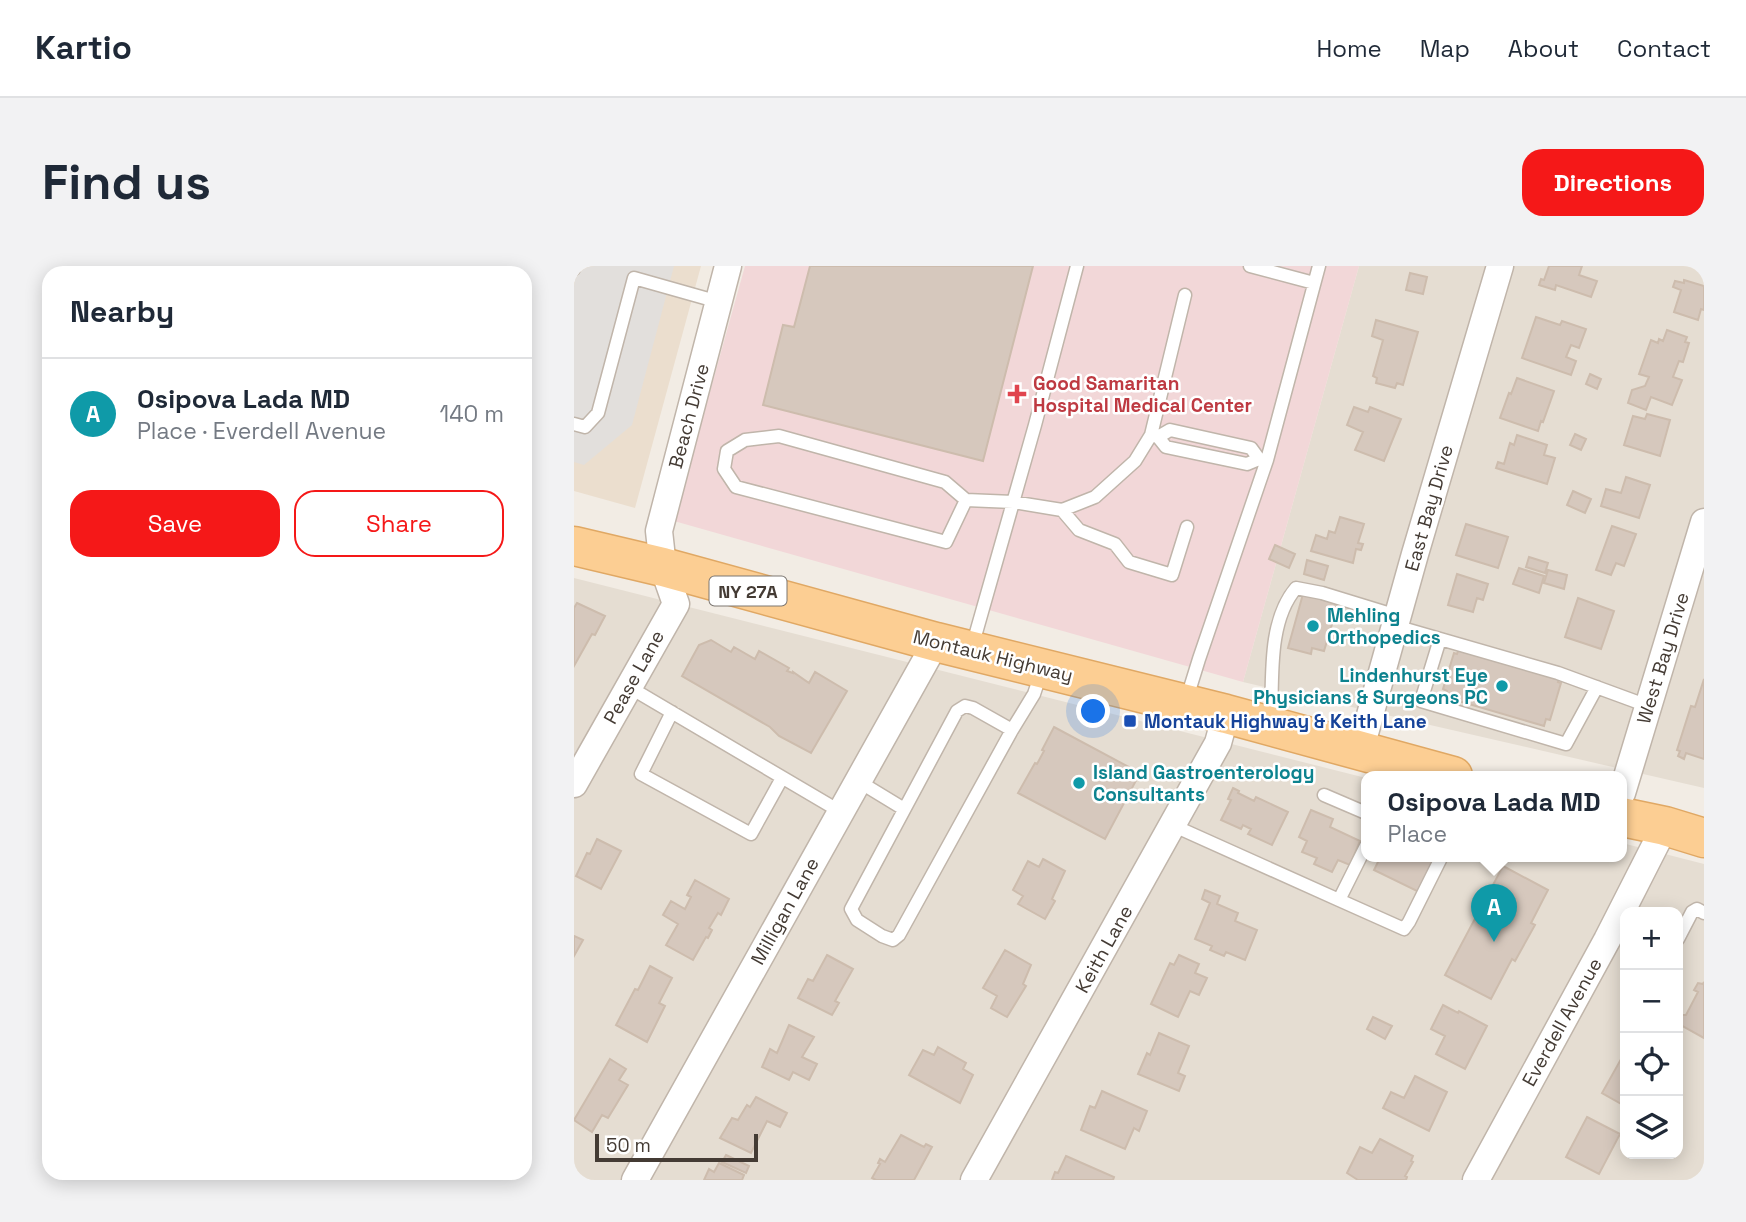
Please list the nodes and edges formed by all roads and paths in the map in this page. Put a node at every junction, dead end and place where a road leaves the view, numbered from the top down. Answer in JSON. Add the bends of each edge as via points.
{"nodes":[{"id":1,"x":728,"y":266,"type":"edge"},
{"id":2,"x":1077,"y":266,"type":"edge"},
{"id":3,"x":1250,"y":266,"type":"edge"},
{"id":4,"x":1319,"y":266,"type":"edge"},
{"id":5,"x":1500,"y":266,"type":"edge"},
{"id":6,"x":635,"y":272,"type":"edge"},
{"id":7,"x":1314,"y":283,"type":"junction"},
{"id":8,"x":1185,"y":295,"type":"dead end"},
{"id":9,"x":719,"y":302,"type":"junction"},
{"id":10,"x":574,"y":424,"type":"edge"},
{"id":11,"x":1154,"y":436,"type":"junction"},
{"id":12,"x":1263,"y":459,"type":"junction"},
{"id":13,"x":965,"y":500,"type":"junction"},
{"id":14,"x":1013,"y":502,"type":"junction"},
{"id":15,"x":1062,"y":510,"type":"junction"},
{"id":16,"x":1704,"y":522,"type":"edge"},
{"id":17,"x":1187,"y":527,"type":"dead end"},
{"id":18,"x":574,"y":546,"type":"edge"},
{"id":19,"x":663,"y":568,"type":"junction"},
{"id":20,"x":1396,"y":621,"type":"junction"},
{"id":21,"x":1440,"y":639,"type":"junction"},
{"id":22,"x":953,"y":646,"type":"junction"},
{"id":23,"x":1042,"y":669,"type":"junction"},
{"id":24,"x":629,"y":687,"type":"junction"},
{"id":25,"x":1597,"y":687,"type":"junction"},
{"id":26,"x":1185,"y":705,"type":"junction"},
{"id":27,"x":1648,"y":706,"type":"junction"},
{"id":28,"x":672,"y":712,"type":"junction"},
{"id":29,"x":1226,"y":714,"type":"junction"},
{"id":30,"x":1270,"y":727,"type":"junction"},
{"id":31,"x":1012,"y":730,"type":"junction"},
{"id":32,"x":1360,"y":751,"type":"junction"},
{"id":33,"x":1405,"y":770,"type":"edge"},
{"id":34,"x":1627,"y":776,"type":"edge"},
{"id":35,"x":782,"y":778,"type":"junction"},
{"id":36,"x":858,"y":781,"type":"junction"},
{"id":37,"x":574,"y":784,"type":"edge"},
{"id":38,"x":1324,"y":795,"type":"dead end"},
{"id":39,"x":904,"y":809,"type":"junction"},
{"id":40,"x":1361,"y":811,"type":"edge"},
{"id":41,"x":841,"y":812,"type":"junction"},
{"id":42,"x":1627,"y":818,"type":"edge"},
{"id":43,"x":1172,"y":825,"type":"junction"},
{"id":44,"x":1665,"y":826,"type":"junction"},
{"id":45,"x":1704,"y":838,"type":"edge"},
{"id":46,"x":1361,"y":856,"type":"edge"},
{"id":47,"x":1439,"y":862,"type":"edge"},
{"id":48,"x":1339,"y":900,"type":"junction"},
{"id":49,"x":1704,"y":913,"type":"edge"},
{"id":50,"x":1683,"y":929,"type":"edge"},
{"id":51,"x":635,"y":1180,"type":"edge"},
{"id":52,"x":974,"y":1180,"type":"edge"},
{"id":53,"x":1476,"y":1180,"type":"edge"}],
"edges":[{"from":1,"to":9,"type":"street","name":"Beach Drive"},
{"from":2,"to":14,"type":"lane"},
{"from":3,"to":7,"type":"lane"},
{"from":4,"to":7,"type":"lane"},
{"from":5,"to":20,"type":"street","name":"East Bay Drive"},
{"from":6,"to":9,"type":"lane"},
{"from":6,"to":10,"type":"lane","via":[[598,413],[585,427]]},
{"from":7,"to":12,"type":"lane"},
{"from":8,"to":11,"type":"lane"},
{"from":9,"to":19,"type":"street","name":"Beach Drive","via":[[659,531]]},
{"from":11,"to":12,"type":"lane","via":[[1170,430],[1251,448]]},
{"from":11,"to":15,"type":"lane","via":[[1135,461],[1094,497]]},
{"from":12,"to":26,"type":"lane"},
{"from":13,"to":13,"type":"lane","via":[[946,541],[736,487],[724,468],[727,451],[745,440],[779,436],[945,482]]},
{"from":13,"to":14,"type":"lane"},
{"from":14,"to":15,"type":"lane"},
{"from":14,"to":22,"type":"lane"},
{"from":15,"to":17,"type":"lane","via":[[1079,530],[1115,544],[1129,562],[1172,575]]},
{"from":16,"to":27,"type":"street","name":"West Bay Drive"},
{"from":18,"to":19,"type":"main road","name":"Montauk Highway","number":"NY 27A"},
{"from":19,"to":22,"type":"main road","name":"Montauk Highway","number":"NY 27A"},
{"from":19,"to":24,"type":"street","name":"Pease Lane","via":[[676,604]]},
{"from":20,"to":21,"type":"lane"},
{"from":20,"to":30,"type":"lane","via":[[1296,588],[1277,622]]},
{"from":20,"to":32,"type":"street","name":"East Bay Drive"},
{"from":21,"to":25,"type":"lane"},
{"from":21,"to":25,"type":"lane","via":[[1421,701],[1566,744]]},
{"from":22,"to":23,"type":"main road","name":"Montauk Highway","number":"NY 27A"},
{"from":22,"to":36,"type":"street","name":"Milligan Lane"},
{"from":23,"to":26,"type":"main road","name":"Montauk Highway","number":"NY 27A"},
{"from":23,"to":31,"type":"lane","via":[[1034,694]]},
{"from":24,"to":28,"type":"lane"},
{"from":24,"to":37,"type":"street","name":"Pease Lane"},
{"from":25,"to":27,"type":"lane"},
{"from":26,"to":29,"type":"main road","name":"Montauk Highway","number":"NY 27A"},
{"from":27,"to":34,"type":"street","name":"West Bay Drive"},
{"from":28,"to":35,"type":"lane"},
{"from":28,"to":35,"type":"lane","via":[[641,774],[751,834]]},
{"from":29,"to":30,"type":"main road","name":"Montauk Highway","number":"NY 27A"},
{"from":29,"to":43,"type":"street","name":"Keith Lane","via":[[1219,743]]},
{"from":30,"to":32,"type":"main road","name":"Montauk Highway","number":"NY 27A"},
{"from":31,"to":39,"type":"lane","via":[[973,708],[957,711]]},
{"from":31,"to":39,"type":"lane","via":[[900,935],[893,940],[856,920],[851,909]]},
{"from":32,"to":33,"type":"main road","name":"Montauk Highway","number":"NY 27A"},
{"from":35,"to":41,"type":"lane"},
{"from":36,"to":39,"type":"lane"},
{"from":36,"to":41,"type":"street","name":"Milligan Lane"},
{"from":38,"to":40,"type":"lane"},
{"from":41,"to":51,"type":"street","name":"Milligan Lane"},
{"from":42,"to":44,"type":"main road"},
{"from":43,"to":48,"type":"lane"},
{"from":43,"to":52,"type":"street","name":"Keith Lane"},
{"from":44,"to":45,"type":"main road"},
{"from":44,"to":53,"type":"street","name":"Everdell Avenue","via":[[1614,937]]},
{"from":46,"to":48,"type":"lane"},
{"from":47,"to":48,"type":"lane","via":[[1404,929]]},
{"from":49,"to":50,"type":"lane","via":[[1692,912]]}]}
